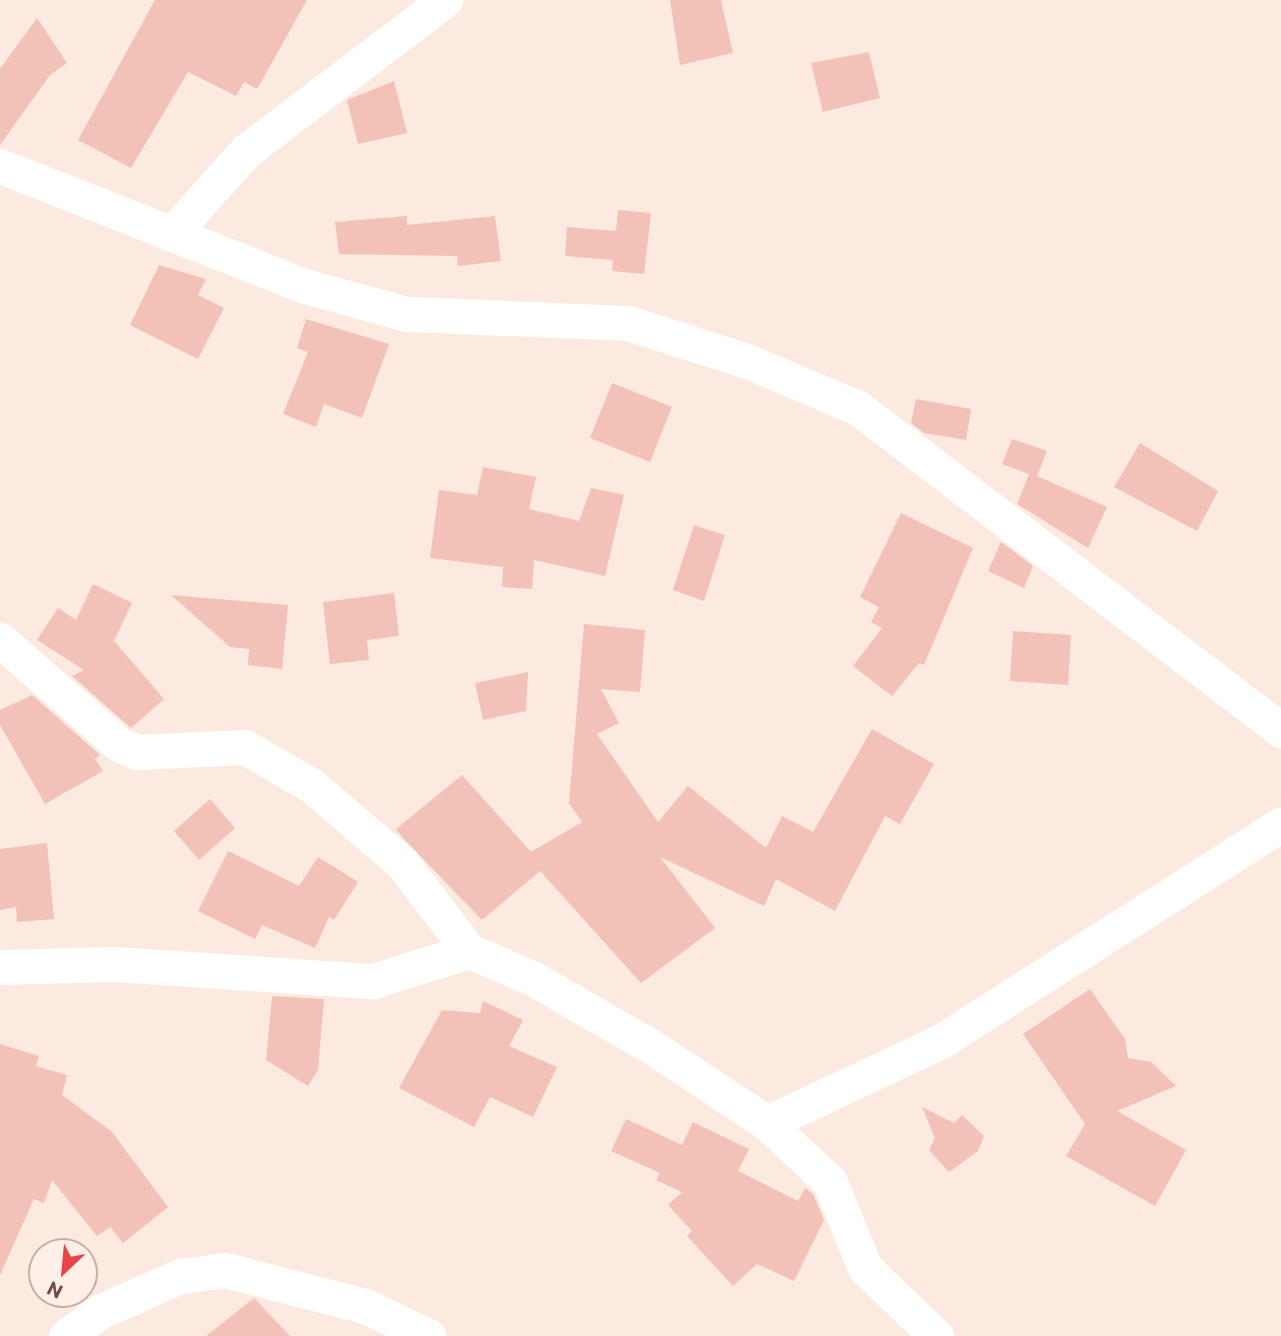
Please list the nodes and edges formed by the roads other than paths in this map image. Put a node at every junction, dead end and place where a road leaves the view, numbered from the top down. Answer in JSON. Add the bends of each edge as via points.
{"nodes":[{"id":1,"x":445,"y":0,"type":"edge"},
{"id":2,"x":0,"y":166,"type":"edge"},
{"id":3,"x":175,"y":230,"type":"junction"},
{"id":4,"x":0,"y":640,"type":"edge"},
{"id":5,"x":1281,"y":730,"type":"edge"},
{"id":6,"x":1281,"y":824,"type":"edge"},
{"id":7,"x":469,"y":951,"type":"junction"},
{"id":8,"x":0,"y":967,"type":"edge"},
{"id":9,"x":767,"y":1124,"type":"junction"},
{"id":10,"x":66,"y":1336,"type":"edge"},
{"id":11,"x":428,"y":1336,"type":"edge"},
{"id":12,"x":936,"y":1336,"type":"edge"}],
"edges":[{"from":1,"to":3,"type":"street","via":[[246,151]]},
{"from":2,"to":3,"type":"street"},
{"from":3,"to":5,"type":"street","via":[[305,286],[407,314],[628,323],[747,361],[858,408]]},
{"from":4,"to":7,"type":"street","via":[[120,745],[137,752],[245,747],[312,786],[401,863]]},
{"from":6,"to":9,"type":"street","via":[[941,1041]]},
{"from":7,"to":8,"type":"street","via":[[373,981],[114,964]]},
{"from":7,"to":9,"type":"street","via":[[532,978],[653,1047]]},
{"from":9,"to":12,"type":"street","via":[[830,1182],[865,1268]]},
{"from":10,"to":11,"type":"street","via":[[101,1311],[180,1276],[225,1270],[365,1306]]}]}
